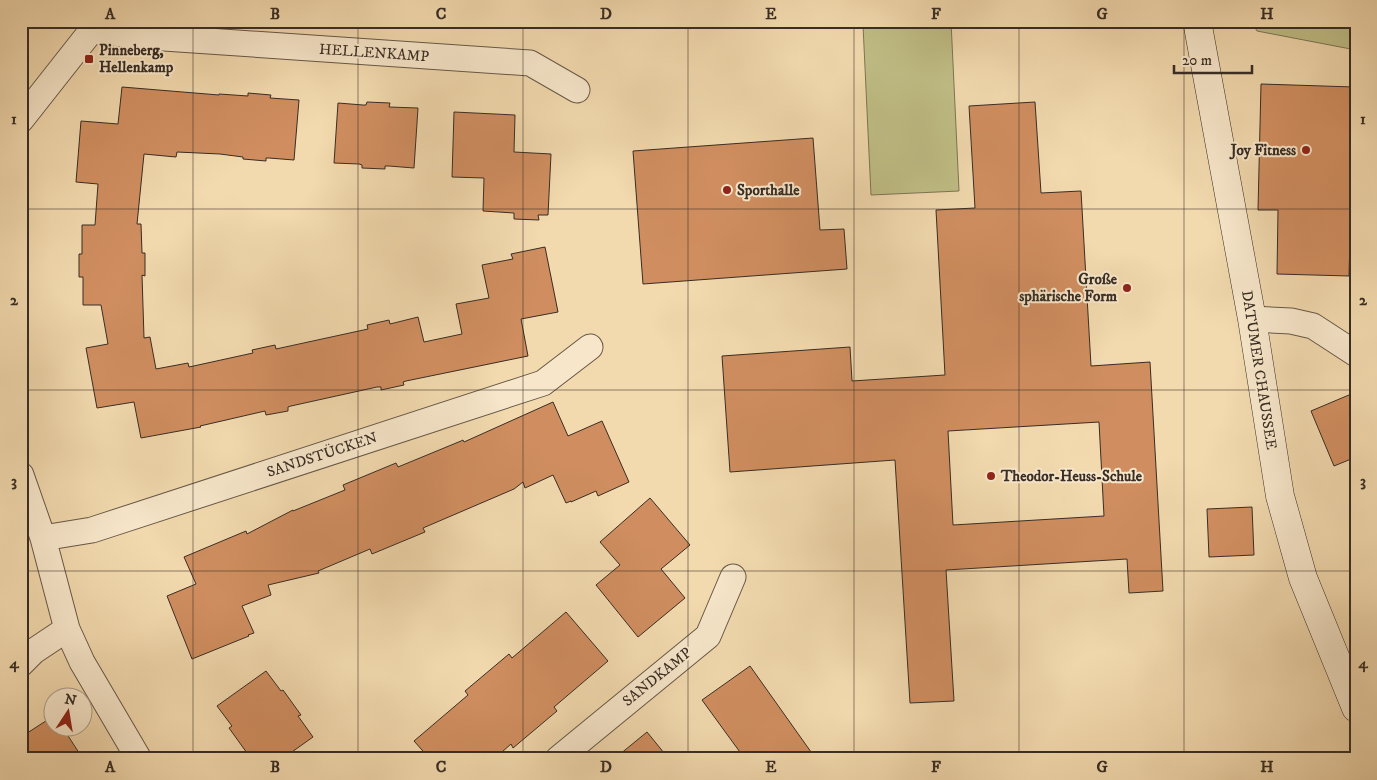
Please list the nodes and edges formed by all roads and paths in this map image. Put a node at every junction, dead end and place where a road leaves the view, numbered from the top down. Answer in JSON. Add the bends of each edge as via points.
{"nodes":[{"id":1,"x":1197,"y":21,"type":"edge"},
{"id":2,"x":95,"y":26,"type":"edge"},
{"id":3,"x":171,"y":30,"type":"edge"},
{"id":4,"x":576,"y":90,"type":"dead end"},
{"id":5,"x":21,"y":120,"type":"edge"},
{"id":6,"x":1252,"y":319,"type":"junction"},
{"id":7,"x":590,"y":347,"type":"dead end"},
{"id":8,"x":1356,"y":354,"type":"edge"},
{"id":9,"x":21,"y":475,"type":"edge"},
{"id":10,"x":43,"y":538,"type":"junction"},
{"id":11,"x":733,"y":577,"type":"dead end"},
{"id":12,"x":67,"y":629,"type":"junction"},
{"id":13,"x":21,"y":664,"type":"edge"},
{"id":14,"x":1356,"y":708,"type":"edge"},
{"id":15,"x":139,"y":759,"type":"edge"},
{"id":16,"x":558,"y":759,"type":"edge"}],
"edges":[{"from":1,"to":6,"type":"street","name":"DATUMER CHAUSSEE"},
{"from":2,"to":3,"type":"street","name":"HELLENKAMP"},
{"from":2,"to":5,"type":"street"},
{"from":3,"to":4,"type":"street","name":"HELLENKAMP","via":[[530,63]]},
{"from":6,"to":8,"type":"street","via":[[1313,326]]},
{"from":6,"to":14,"type":"street","name":"DATUMER CHAUSSEE","via":[[1280,496],[1303,578]]},
{"from":7,"to":10,"type":"street","name":"SANDSTÜCKEN","via":[[543,382],[92,530]]},
{"from":9,"to":10,"type":"street"},
{"from":10,"to":12,"type":"street"},
{"from":11,"to":16,"type":"street","name":"SANDKAMP","via":[[708,636]]},
{"from":12,"to":13,"type":"street","via":[[34,650]]},
{"from":12,"to":15,"type":"street","via":[[82,662]]}]}
